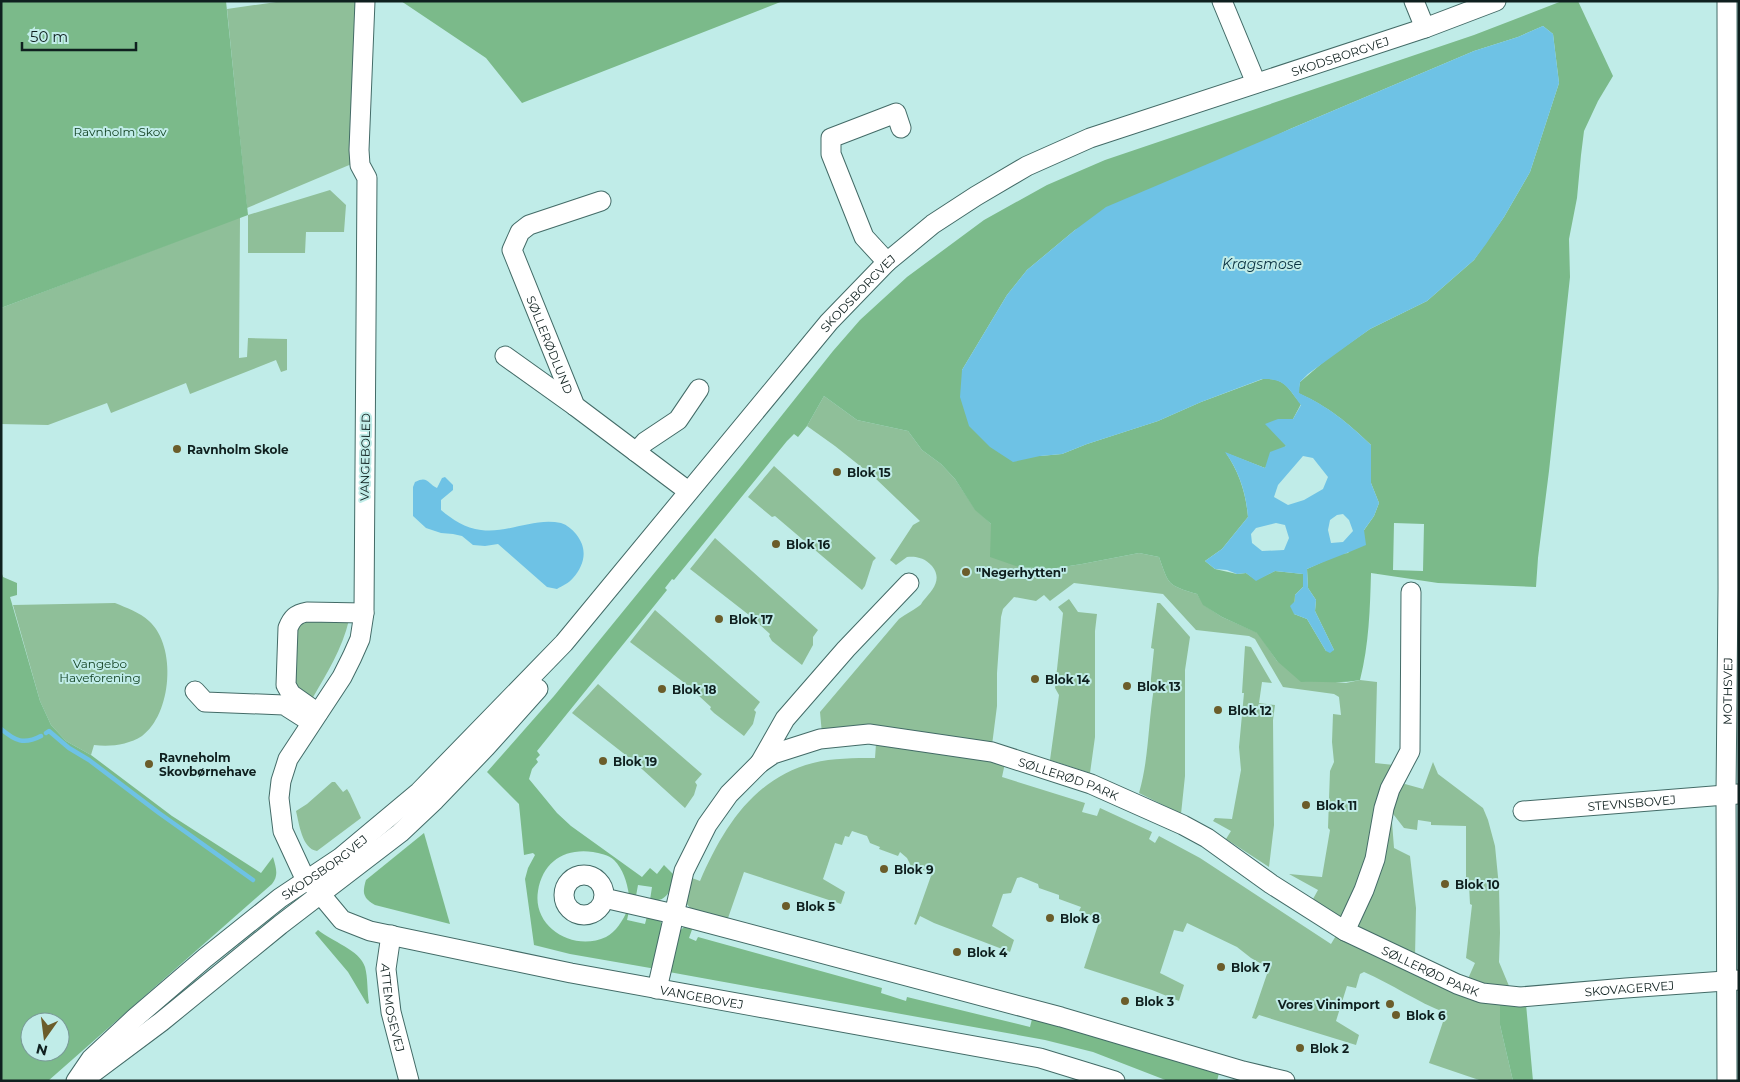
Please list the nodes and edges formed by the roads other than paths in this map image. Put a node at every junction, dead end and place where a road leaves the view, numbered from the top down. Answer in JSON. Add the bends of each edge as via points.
{"nodes":[{"id":1,"x":365,"y":1,"type":"edge"},
{"id":2,"x":1222,"y":1,"type":"edge"},
{"id":3,"x":1414,"y":1,"type":"edge"},
{"id":4,"x":1496,"y":1,"type":"edge"},
{"id":5,"x":1728,"y":1,"type":"edge"},
{"id":6,"x":1425,"y":28,"type":"junction"},
{"id":7,"x":1256,"y":83,"type":"junction"},
{"id":8,"x":901,"y":128,"type":"dead end"},
{"id":9,"x":601,"y":201,"type":"dead end"},
{"id":10,"x":887,"y":262,"type":"junction"},
{"id":11,"x":505,"y":356,"type":"dead end"},
{"id":12,"x":699,"y":389,"type":"dead end"},
{"id":13,"x":575,"y":406,"type":"junction"},
{"id":14,"x":636,"y":452,"type":"junction"},
{"id":15,"x":688,"y":492,"type":"junction"},
{"id":16,"x":909,"y":583,"type":"dead end"},
{"id":17,"x":1411,"y":592,"type":"dead end"},
{"id":18,"x":364,"y":613,"type":"junction"},
{"id":19,"x":564,"y":643,"type":"junction"},
{"id":20,"x":195,"y":691,"type":"dead end"},
{"id":21,"x":315,"y":718,"type":"junction"},
{"id":22,"x":760,"y":763,"type":"junction"},
{"id":23,"x":1732,"y":794,"type":"edge"},
{"id":24,"x":1523,"y":811,"type":"dead end"},
{"id":25,"x":308,"y":880,"type":"junction"},
{"id":26,"x":320,"y":895,"type":"junction"},
{"id":27,"x":604,"y":898,"type":"dead end"},
{"id":28,"x":674,"y":914,"type":"junction"},
{"id":29,"x":1345,"y":931,"type":"junction"},
{"id":30,"x":391,"y":934,"type":"junction"},
{"id":31,"x":1733,"y":981,"type":"edge"},
{"id":32,"x":657,"y":989,"type":"junction"},
{"id":33,"x":1520,"y":997,"type":"joint"},
{"id":34,"x":76,"y":1081,"type":"edge"},
{"id":35,"x":83,"y":1081,"type":"edge"},
{"id":36,"x":409,"y":1081,"type":"edge"},
{"id":37,"x":1115,"y":1081,"type":"edge"},
{"id":38,"x":1285,"y":1081,"type":"edge"},
{"id":39,"x":1727,"y":1081,"type":"edge"}],
"edges":[{"from":1,"to":18,"type":"street","name":"VANGEBOLED","via":[[359,150],[360,165],[367,178]]},
{"from":2,"to":7,"type":"street"},
{"from":3,"to":6,"type":"street"},
{"from":4,"to":6,"type":"street","name":"SKODSBORGVEJ"},
{"from":5,"to":23,"type":"street","name":"MOTHSVEJ","via":[[1728,598]]},
{"from":6,"to":7,"type":"street","name":"SKODSBORGVEJ"},
{"from":7,"to":10,"type":"street","name":"SKODSBORGVEJ","via":[[1090,138],[1027,166],[933,224]]},
{"from":8,"to":10,"type":"street","via":[[896,113],[831,138],[831,154],[864,237]]},
{"from":9,"to":13,"type":"street","name":"SØLLERØDLUND","via":[[529,225],[520,232],[512,250]]},
{"from":10,"to":15,"type":"street","name":"SKODSBORGVEJ","via":[[829,322]]},
{"from":11,"to":13,"type":"street"},
{"from":12,"to":14,"type":"street","via":[[678,420]]},
{"from":13,"to":14,"type":"street","name":"SØLLERØDLUND"},
{"from":14,"to":15,"type":"street","name":"SØLLERØDLUND"},
{"from":15,"to":19,"type":"street","name":"SKODSBORGVEJ"},
{"from":16,"to":22,"type":"street","name":"SØLLERØD PARK","via":[[785,719]]},
{"from":17,"to":29,"type":"street","via":[[1410,751],[1390,789],[1375,859]]},
{"from":18,"to":21,"type":"street","name":"VANGEBOLED","via":[[360,639],[352,658]]},
{"from":18,"to":21,"type":"street","via":[[307,612],[298,614],[288,628],[286,685]]},
{"from":19,"to":25,"type":"street","name":"SKODSBORGVEJ","via":[[419,792],[340,858]]},
{"from":19,"to":26,"type":"street","name":"SKODSBORGVEJ","via":[[563,654],[549,676],[436,800],[400,833]]},
{"from":20,"to":21,"type":"street","via":[[205,702],[284,705]]},
{"from":21,"to":25,"type":"street","name":"VANGEBOLED","via":[[288,759],[279,798],[283,831]]},
{"from":22,"to":28,"type":"street","name":"SØLLERØD PARK","via":[[728,794],[708,825],[684,871]]},
{"from":22,"to":29,"type":"street","name":"SØLLERØD PARK","via":[[773,754],[820,739],[869,734],[998,754],[1091,784],[1183,825]]},
{"from":23,"to":24,"type":"street","name":"STEVNSBOVEJ"},
{"from":23,"to":31,"type":"street","name":"MOTHSVEJ"},
{"from":25,"to":26,"type":"street","name":"VANGEBOVEJ"},
{"from":25,"to":34,"type":"street","name":"SKODSBORGVEJ","via":[[272,904],[135,1018],[91,1060]]},
{"from":26,"to":30,"type":"street","name":"VANGEBOVEJ","via":[[342,920],[359,928]]},
{"from":26,"to":35,"type":"street","name":"SKODSBORGVEJ"},
{"from":27,"to":28,"type":"street"},
{"from":28,"to":32,"type":"street","name":"SØLLERØD PARK"},
{"from":28,"to":38,"type":"street","via":[[1061,1017]]},
{"from":29,"to":33,"type":"street","name":"SØLLERØD PARK","via":[[1469,989]]},
{"from":30,"to":32,"type":"street","name":"VANGEBOVEJ","via":[[571,974]]},
{"from":30,"to":36,"type":"street","name":"ATTEMOSEVEJ","via":[[386,969],[391,1012]]},
{"from":31,"to":33,"type":"street","name":"SKOVAGERVEJ"},
{"from":31,"to":39,"type":"street","name":"MOTHSVEJ"},
{"from":32,"to":37,"type":"street","name":"VANGEBOVEJ","via":[[1040,1058]]}]}
